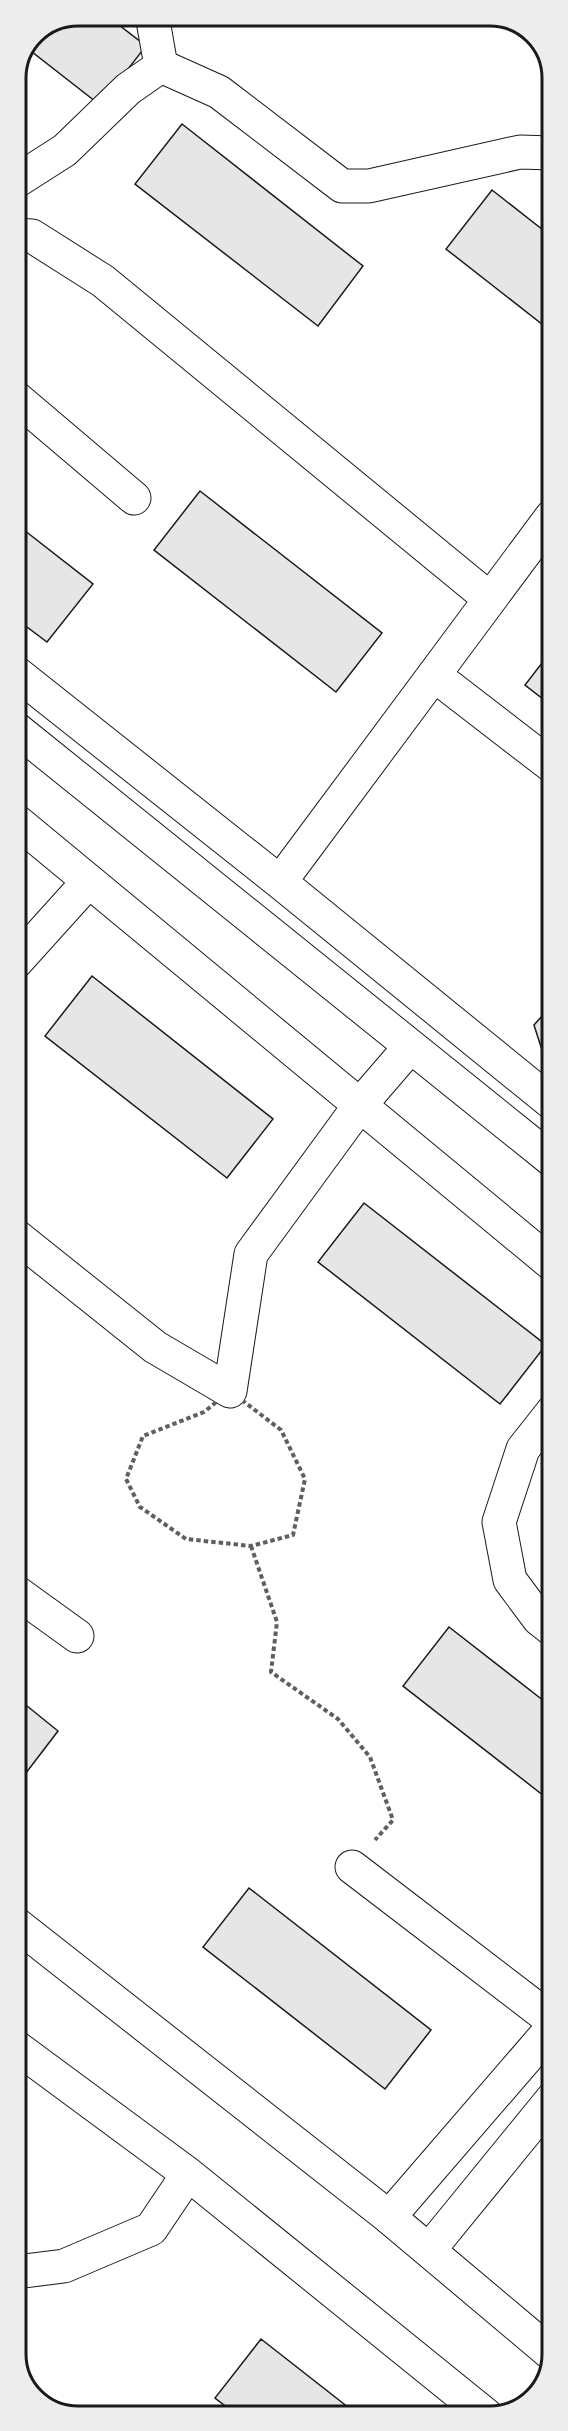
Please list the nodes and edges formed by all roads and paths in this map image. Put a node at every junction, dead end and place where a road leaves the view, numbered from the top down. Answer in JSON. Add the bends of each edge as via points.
{"nodes":[{"id":1,"x":154,"y":26,"type":"edge"},
{"id":2,"x":162,"y":66,"type":"junction"},
{"id":3,"x":543,"y":153,"type":"edge"},
{"id":4,"x":26,"y":175,"type":"edge"},
{"id":5,"x":26,"y":236,"type":"edge"},
{"id":6,"x":26,"y":406,"type":"edge"},
{"id":7,"x":134,"y":498,"type":"dead end"},
{"id":8,"x":543,"y":528,"type":"edge"},
{"id":9,"x":490,"y":599,"type":"junction"},
{"id":10,"x":434,"y":675,"type":"junction"},
{"id":11,"x":26,"y":681,"type":"edge"},
{"id":12,"x":26,"y":737,"type":"edge"},
{"id":13,"x":543,"y":759,"type":"edge"},
{"id":14,"x":26,"y":829,"type":"edge"},
{"id":15,"x":89,"y":881,"type":"junction"},
{"id":16,"x":280,"y":882,"type":"junction"},
{"id":17,"x":26,"y":951,"type":"edge"},
{"id":18,"x":410,"y":1047,"type":"junction"},
{"id":19,"x":543,"y":1096,"type":"edge"},
{"id":20,"x":360,"y":1105,"type":"junction"},
{"id":21,"x":543,"y":1153,"type":"edge"},
{"id":22,"x":26,"y":1244,"type":"edge"},
{"id":23,"x":543,"y":1257,"type":"edge"},
{"id":24,"x":230,"y":1391,"type":"junction"},
{"id":25,"x":543,"y":1424,"type":"edge"},
{"id":26,"x":251,"y":1545,"type":"junction"},
{"id":27,"x":26,"y":1600,"type":"edge"},
{"id":28,"x":543,"y":1622,"type":"edge"},
{"id":29,"x":76,"y":1636,"type":"dead end"},
{"id":30,"x":352,"y":1867,"type":"joint"},
{"id":31,"x":26,"y":1932,"type":"edge"},
{"id":32,"x":543,"y":2014,"type":"edge"},
{"id":33,"x":543,"y":2039,"type":"edge"},
{"id":34,"x":26,"y":2054,"type":"edge"},
{"id":35,"x":543,"y":2110,"type":"edge"},
{"id":36,"x":188,"y":2174,"type":"junction"},
{"id":37,"x":389,"y":2217,"type":"junction"},
{"id":38,"x":429,"y":2250,"type":"junction"},
{"id":39,"x":26,"y":2271,"type":"edge"},
{"id":40,"x":543,"y":2347,"type":"edge"},
{"id":41,"x":475,"y":2406,"type":"edge"}],
"edges":[{"from":1,"to":2,"type":"street"},
{"from":2,"to":3,"type":"street","via":[[219,92],[342,186],[369,186],[520,152]]},
{"from":2,"to":4,"type":"street","via":[[128,89],[65,150]]},
{"from":5,"to":9,"type":"street","via":[[103,281]]},
{"from":6,"to":7,"type":"street"},
{"from":8,"to":9,"type":"street"},
{"from":9,"to":10,"type":"street"},
{"from":10,"to":13,"type":"street"},
{"from":10,"to":16,"type":"street"},
{"from":11,"to":16,"type":"street"},
{"from":12,"to":18,"type":"street"},
{"from":14,"to":15,"type":"street"},
{"from":15,"to":17,"type":"street"},
{"from":15,"to":20,"type":"street"},
{"from":16,"to":19,"type":"street"},
{"from":18,"to":20,"type":"street"},
{"from":18,"to":21,"type":"street"},
{"from":20,"to":23,"type":"street"},
{"from":20,"to":24,"type":"street","via":[[251,1254]]},
{"from":22,"to":24,"type":"street","via":[[155,1347]]},
{"from":24,"to":26,"type":"path","via":[[280,1430],[305,1479],[293,1535]]},
{"from":24,"to":26,"type":"path","via":[[204,1412],[143,1436],[126,1479],[140,1507],[186,1539]]},
{"from":25,"to":28,"type":"street","via":[[523,1449],[499,1522],[510,1581]]},
{"from":26,"to":30,"type":"path","via":[[277,1622],[271,1672],[338,1719],[370,1757],[393,1820]]},
{"from":27,"to":29,"type":"street"},
{"from":30,"to":32,"type":"street"},
{"from":31,"to":37,"type":"street"},
{"from":33,"to":37,"type":"street"},
{"from":34,"to":36,"type":"street"},
{"from":35,"to":38,"type":"street"},
{"from":36,"to":39,"type":"street","via":[[151,2229],[64,2266]]},
{"from":36,"to":41,"type":"street"},
{"from":37,"to":38,"type":"street"},
{"from":38,"to":40,"type":"street"}]}
